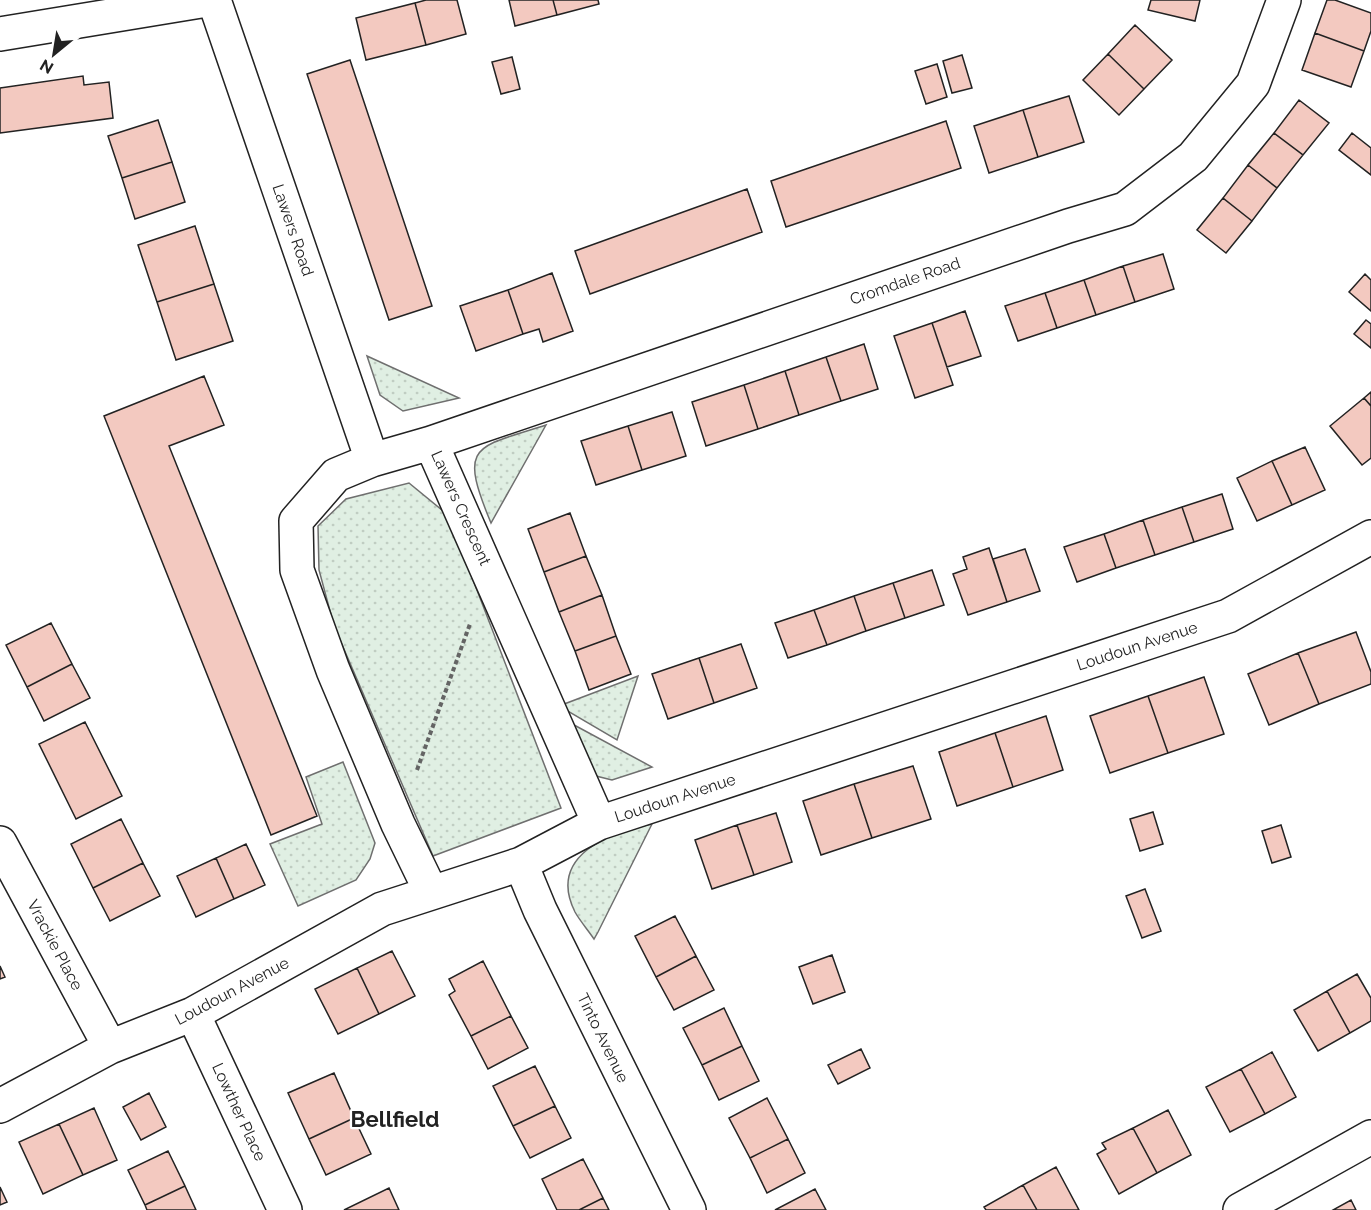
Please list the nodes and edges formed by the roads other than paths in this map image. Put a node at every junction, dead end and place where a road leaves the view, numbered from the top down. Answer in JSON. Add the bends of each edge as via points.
{"nodes":[{"id":1,"x":207,"y":0,"type":"edge"},
{"id":2,"x":214,"y":0,"type":"edge"},
{"id":3,"x":1284,"y":0,"type":"edge"},
{"id":4,"x":0,"y":34,"type":"edge"},
{"id":5,"x":431,"y":443,"type":"junction"},
{"id":6,"x":372,"y":460,"type":"junction"},
{"id":7,"x":1371,"y":537,"type":"edge"},
{"id":8,"x":599,"y":823,"type":"junction"},
{"id":9,"x":0,"y":843,"type":"edge"},
{"id":10,"x":521,"y":864,"type":"junction"},
{"id":11,"x":431,"y":892,"type":"junction"},
{"id":12,"x":193,"y":1014,"type":"junction"},
{"id":13,"x":110,"y":1047,"type":"junction"},
{"id":14,"x":0,"y":1106,"type":"edge"},
{"id":15,"x":1371,"y":1137,"type":"edge"},
{"id":16,"x":285,"y":1210,"type":"edge"},
{"id":17,"x":689,"y":1210,"type":"edge"},
{"id":18,"x":1240,"y":1210,"type":"edge"}],
"edges":[{"from":1,"to":4,"type":"street"},
{"from":2,"to":6,"type":"street","name":"Lawers Road"},
{"from":3,"to":5,"type":"street","name":"Cromdale Road","via":[[1253,84],[1193,158],[1125,209]]},
{"from":5,"to":6,"type":"street","name":"Lawers Crescent"},
{"from":5,"to":8,"type":"street","name":"Lawers Crescent"},
{"from":6,"to":11,"type":"street","name":"Lawers Crescent","via":[[336,475],[296,521],[297,570],[333,670]]},
{"from":7,"to":8,"type":"street","name":"Loudoun Avenue","via":[[1228,616]]},
{"from":8,"to":10,"type":"street","name":"Loudoun Avenue"},
{"from":9,"to":13,"type":"street","name":"Vrackie Place"},
{"from":10,"to":11,"type":"street","name":"Loudoun Avenue"},
{"from":10,"to":17,"type":"street","name":"Tinto Avenue","via":[[540,910]]},
{"from":11,"to":12,"type":"street","name":"Loudoun Avenue","via":[[382,909]]},
{"from":12,"to":13,"type":"street","name":"Loudoun Avenue"},
{"from":12,"to":16,"type":"street","name":"Lowther Place"},
{"from":13,"to":14,"type":"street","name":"Loudoun Avenue"},
{"from":15,"to":18,"type":"street"}]}
